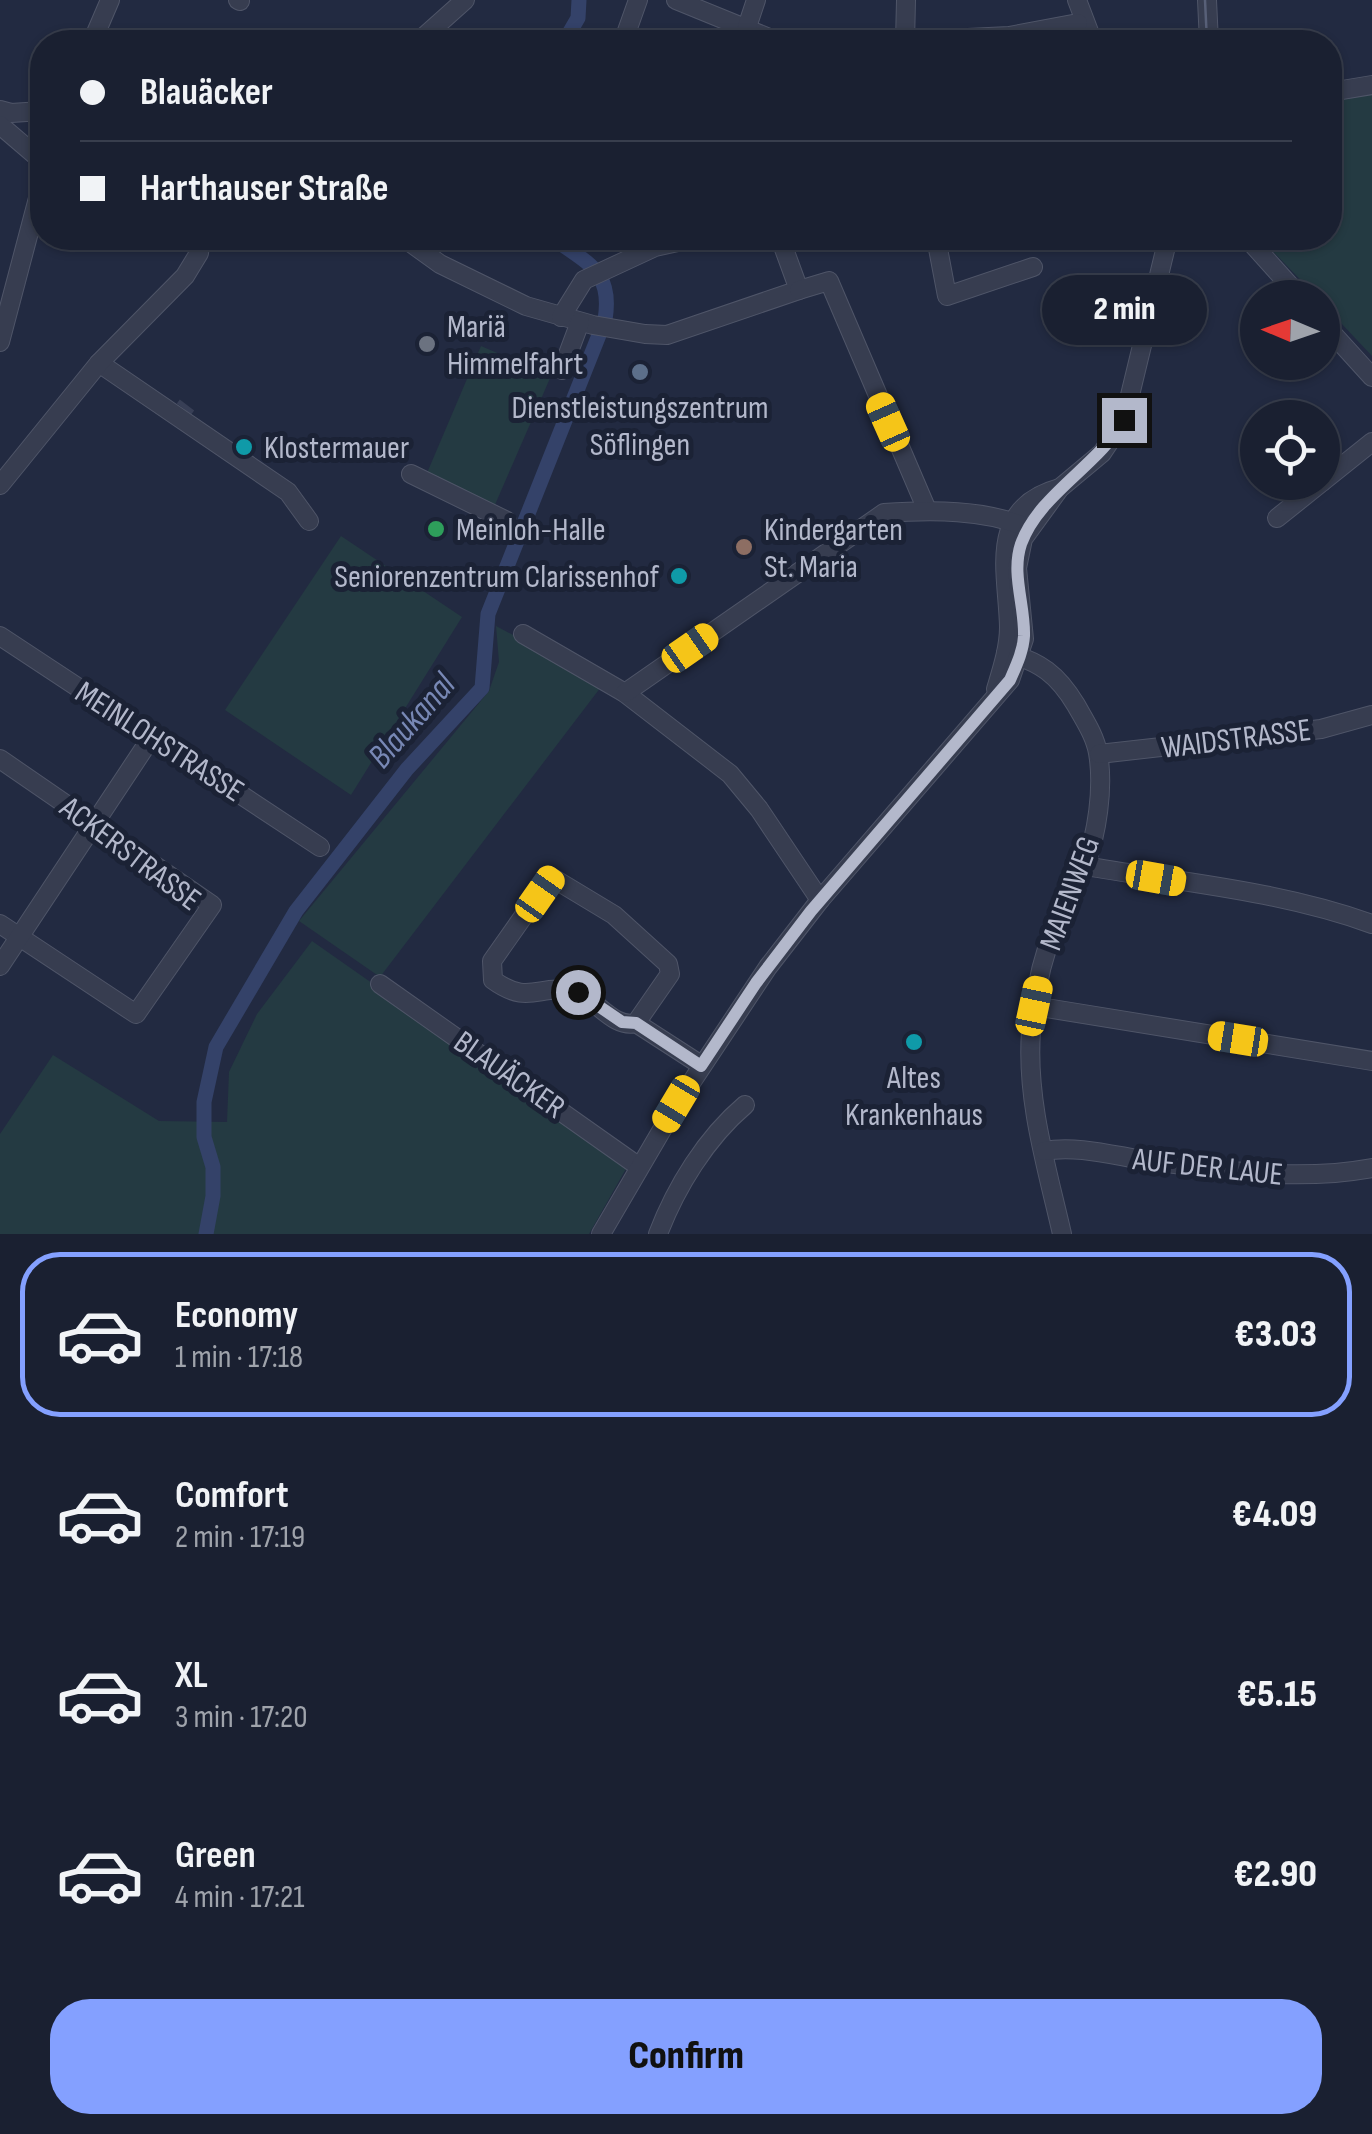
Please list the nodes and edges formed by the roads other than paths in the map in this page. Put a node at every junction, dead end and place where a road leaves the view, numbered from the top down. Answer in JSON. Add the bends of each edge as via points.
{"nodes":[{"id":1,"x":110,"y":0,"type":"edge"},
{"id":2,"x":465,"y":0,"type":"edge"},
{"id":3,"x":638,"y":0,"type":"edge"},
{"id":4,"x":676,"y":0,"type":"edge"},
{"id":5,"x":756,"y":0,"type":"edge"},
{"id":6,"x":906,"y":0,"type":"edge"},
{"id":7,"x":1075,"y":0,"type":"edge"},
{"id":8,"x":1208,"y":0,"type":"edge"},
{"id":9,"x":747,"y":27,"type":"junction"},
{"id":10,"x":97,"y":30,"type":"edge"},
{"id":11,"x":431,"y":30,"type":"edge"},
{"id":12,"x":627,"y":30,"type":"edge"},
{"id":13,"x":753,"y":30,"type":"edge"},
{"id":14,"x":906,"y":30,"type":"edge"},
{"id":15,"x":1080,"y":30,"type":"edge"},
{"id":16,"x":1088,"y":30,"type":"edge"},
{"id":17,"x":1209,"y":30,"type":"edge"},
{"id":18,"x":1372,"y":85,"type":"edge"},
{"id":19,"x":1342,"y":90,"type":"edge"},
{"id":20,"x":0,"y":110,"type":"edge"},
{"id":21,"x":30,"y":111,"type":"edge"},
{"id":22,"x":0,"y":126,"type":"edge"},
{"id":23,"x":30,"y":152,"type":"edge"},
{"id":24,"x":30,"y":229,"type":"edge"},
{"id":25,"x":200,"y":250,"type":"edge"},
{"id":26,"x":421,"y":250,"type":"edge"},
{"id":27,"x":637,"y":250,"type":"edge"},
{"id":28,"x":784,"y":250,"type":"edge"},
{"id":29,"x":938,"y":250,"type":"edge"},
{"id":30,"x":1165,"y":250,"type":"edge"},
{"id":31,"x":1257,"y":250,"type":"edge"},
{"id":32,"x":1033,"y":266,"type":"dead end"},
{"id":33,"x":1284,"y":280,"type":"edge"},
{"id":34,"x":799,"y":290,"type":"junction"},
{"id":35,"x":578,"y":321,"type":"junction"},
{"id":36,"x":0,"y":342,"type":"edge"},
{"id":37,"x":1340,"y":342,"type":"edge"},
{"id":38,"x":99,"y":363,"type":"junction"},
{"id":39,"x":562,"y":370,"type":"dead end"},
{"id":40,"x":1372,"y":377,"type":"edge"},
{"id":41,"x":1372,"y":442,"type":"edge"},
{"id":42,"x":1340,"y":468,"type":"edge"},
{"id":43,"x":411,"y":474,"type":"dead end"},
{"id":44,"x":0,"y":486,"type":"edge"},
{"id":45,"x":1300,"y":500,"type":"edge"},
{"id":46,"x":927,"y":510,"type":"junction"},
{"id":47,"x":1277,"y":518,"type":"dead end"},
{"id":48,"x":506,"y":520,"type":"dead end"},
{"id":49,"x":310,"y":521,"type":"dead end"},
{"id":50,"x":1022,"y":525,"type":"junction"},
{"id":51,"x":523,"y":634,"type":"dead end"},
{"id":52,"x":0,"y":636,"type":"edge"},
{"id":53,"x":1013,"y":655,"type":"junction"},
{"id":54,"x":625,"y":693,"type":"junction"},
{"id":55,"x":1372,"y":716,"type":"edge"},
{"id":56,"x":153,"y":735,"type":"junction"},
{"id":57,"x":1098,"y":754,"type":"junction"},
{"id":58,"x":0,"y":759,"type":"edge"},
{"id":59,"x":96,"y":824,"type":"junction"},
{"id":60,"x":320,"y":847,"type":"dead end"},
{"id":61,"x":1085,"y":866,"type":"junction"},
{"id":62,"x":820,"y":900,"type":"junction"},
{"id":63,"x":0,"y":924,"type":"edge"},
{"id":64,"x":1372,"y":924,"type":"edge"},
{"id":65,"x":20,"y":937,"type":"junction"},
{"id":66,"x":0,"y":966,"type":"edge"},
{"id":67,"x":380,"y":984,"type":"dead end"},
{"id":68,"x":1034,"y":1006,"type":"junction"},
{"id":69,"x":636,"y":1023,"type":"junction"},
{"id":70,"x":1372,"y":1062,"type":"edge"},
{"id":71,"x":701,"y":1066,"type":"junction"},
{"id":72,"x":745,"y":1105,"type":"dead end"},
{"id":73,"x":1044,"y":1151,"type":"junction"},
{"id":74,"x":638,"y":1166,"type":"junction"},
{"id":75,"x":1371,"y":1173,"type":"edge"},
{"id":76,"x":600,"y":1234,"type":"edge"},
{"id":77,"x":658,"y":1234,"type":"edge"},
{"id":78,"x":1062,"y":1234,"type":"edge"}],
"edges":[{"from":1,"to":10,"type":"street"},
{"from":2,"to":11,"type":"street"},
{"from":3,"to":12,"type":"street"},
{"from":4,"to":9,"type":"street"},
{"from":5,"to":9,"type":"street"},
{"from":6,"to":14,"type":"street"},
{"from":7,"to":15,"type":"street"},
{"from":7,"to":16,"type":"street"},
{"from":8,"to":17,"type":"street"},
{"from":9,"to":13,"type":"street"},
{"from":18,"to":19,"type":"street"},
{"from":20,"to":21,"type":"street"},
{"from":22,"to":23,"type":"street"},
{"from":24,"to":36,"type":"street"},
{"from":25,"to":38,"type":"street","via":[[185,276]]},
{"from":26,"to":35,"type":"street","via":[[526,306]]},
{"from":27,"to":35,"type":"street","via":[[584,280]]},
{"from":28,"to":34,"type":"street"},
{"from":29,"to":32,"type":"street","via":[[947,296]]},
{"from":30,"to":50,"type":"street","via":[[1124,420],[1102,452]]},
{"from":31,"to":33,"type":"street"},
{"from":34,"to":35,"type":"street","via":[[666,335]]},
{"from":34,"to":46,"type":"street","via":[[828,281]]},
{"from":35,"to":39,"type":"street"},
{"from":37,"to":40,"type":"street"},
{"from":38,"to":44,"type":"street"},
{"from":38,"to":49,"type":"street","via":[[182,413],[288,492]]},
{"from":41,"to":42,"type":"street"},
{"from":43,"to":48,"type":"street"},
{"from":45,"to":47,"type":"street"},
{"from":46,"to":50,"type":"street"},
{"from":46,"to":54,"type":"street","via":[[884,513]]},
{"from":50,"to":53,"type":"street","via":[[1017,568],[1024,639]]},
{"from":51,"to":54,"type":"street"},
{"from":52,"to":56,"type":"street","name":"MEINLOHSTRASSE"},
{"from":53,"to":57,"type":"street","name":"MAIENWEG","via":[[1046,667],[1064,684]]},
{"from":53,"to":62,"type":"street","via":[[1010,680]]},
{"from":54,"to":62,"type":"street","via":[[730,774]]},
{"from":55,"to":57,"type":"street","name":"WAIDSTRASSE"},
{"from":56,"to":59,"type":"street"},
{"from":56,"to":60,"type":"street","name":"MEINLOHSTRASSE"},
{"from":57,"to":61,"type":"street","name":"MAIENWEG","via":[[1098,803]]},
{"from":58,"to":59,"type":"street","name":"ACKERSTRASSE"},
{"from":59,"to":65,"type":"street"},
{"from":59,"to":65,"type":"street","name":"ACKERSTRASSE","via":[[212,905],[136,1014]]},
{"from":61,"to":64,"type":"street","via":[[1334,910]]},
{"from":61,"to":68,"type":"street","name":"MAIENWEG","via":[[1057,919]]},
{"from":62,"to":71,"type":"street"},
{"from":63,"to":65,"type":"street"},
{"from":65,"to":66,"type":"street"},
{"from":67,"to":74,"type":"street","name":"BLAUÄCKER"},
{"from":68,"to":70,"type":"street"},
{"from":68,"to":73,"type":"street","name":"MAIENWEG","via":[[1030,1086]]},
{"from":69,"to":69,"type":"street","name":"BLAUÄCKER","via":[[670,974],[668,964],[614,915],[551,877],[492,961],[493,980],[519,995],[578,992],[622,1022]]},
{"from":69,"to":71,"type":"street","name":"BLAUÄCKER"},
{"from":71,"to":74,"type":"street"},
{"from":72,"to":77,"type":"street","via":[[674,1195]]},
{"from":73,"to":75,"type":"street","name":"AUF DER LAUE","via":[[1252,1174]]},
{"from":73,"to":78,"type":"street","name":"MAIENWEG"},
{"from":74,"to":76,"type":"street"}]}
